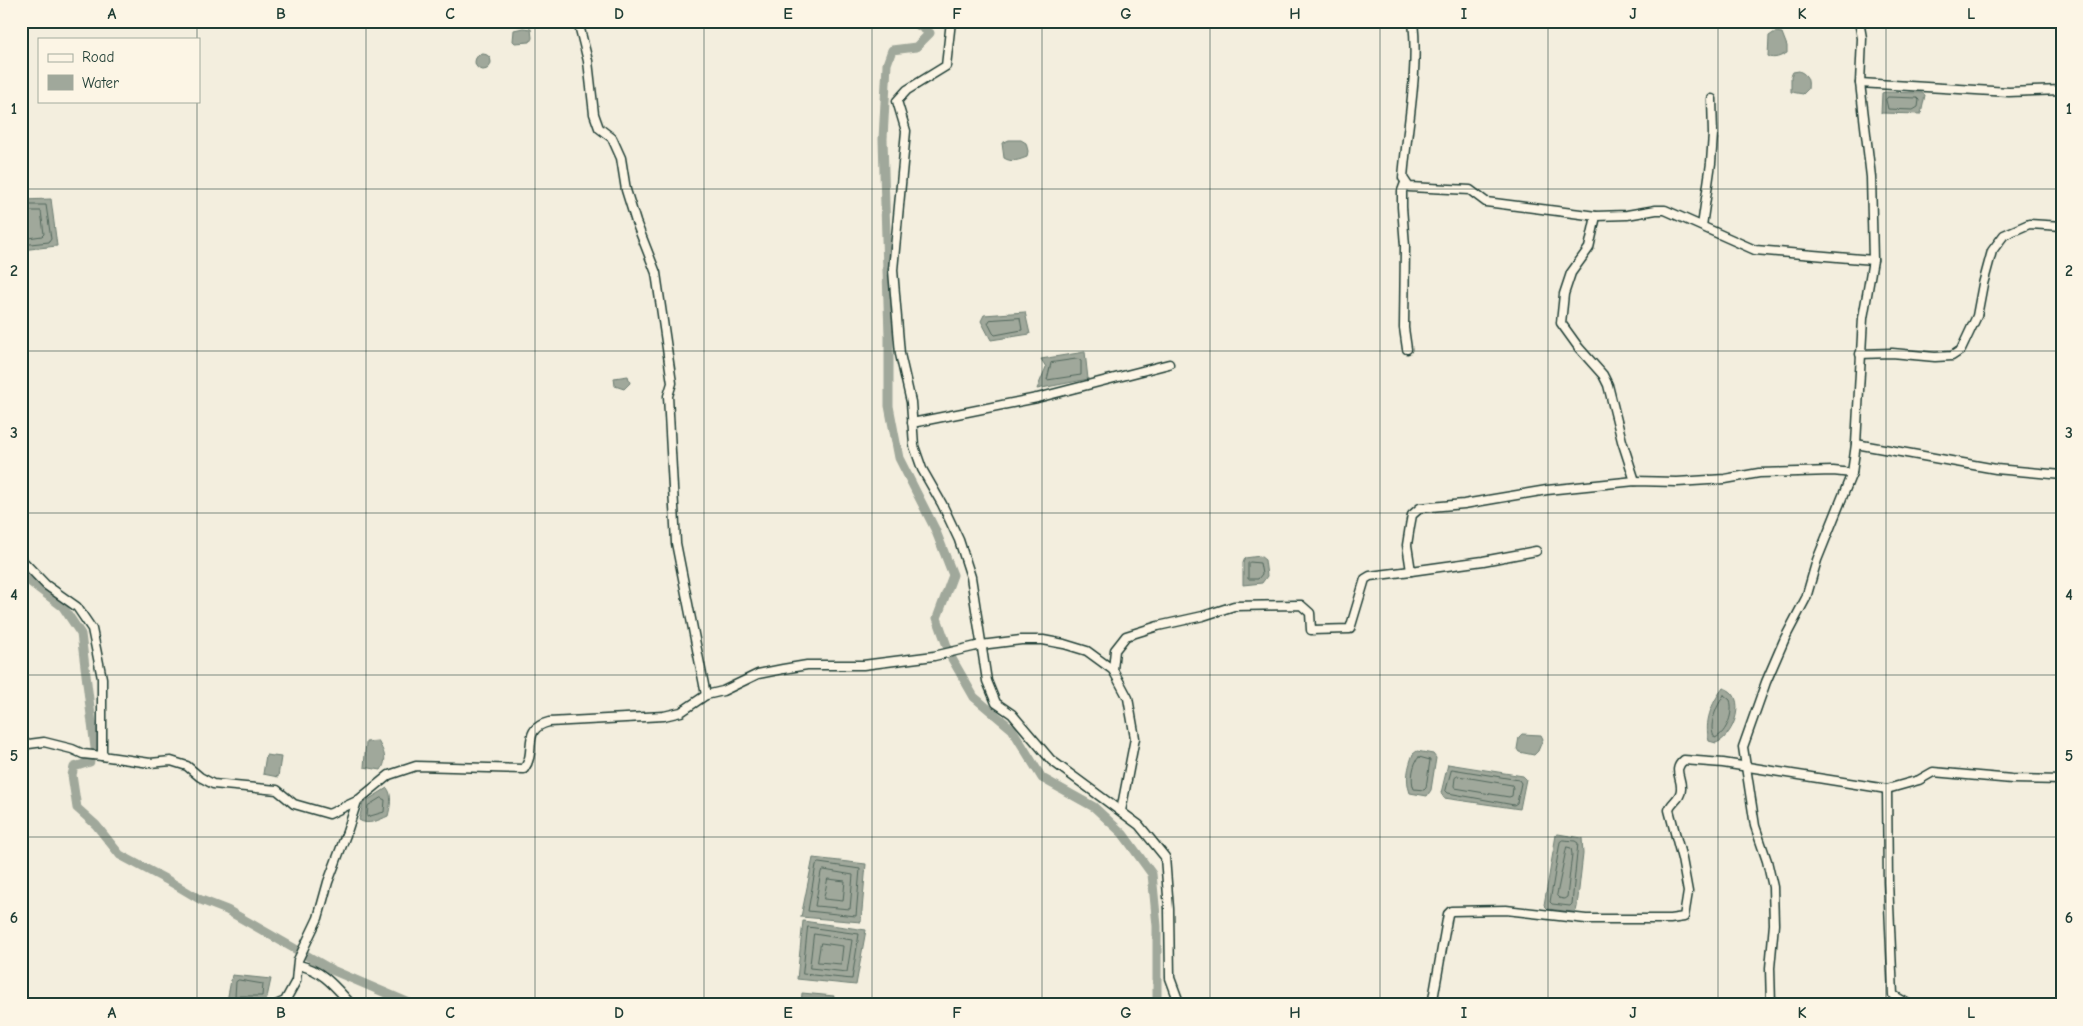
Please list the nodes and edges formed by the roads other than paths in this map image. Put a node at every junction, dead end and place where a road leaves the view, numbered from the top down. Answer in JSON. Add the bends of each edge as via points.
{"nodes":[{"id":1,"x":578,"y":21,"type":"edge"},
{"id":2,"x":951,"y":21,"type":"edge"},
{"id":3,"x":1413,"y":21,"type":"edge"},
{"id":4,"x":1858,"y":21,"type":"edge"},
{"id":5,"x":1860,"y":83,"type":"junction"},
{"id":6,"x":2062,"y":90,"type":"edge"},
{"id":7,"x":1712,"y":99,"type":"dead end"},
{"id":8,"x":1405,"y":183,"type":"junction"},
{"id":9,"x":1596,"y":216,"type":"junction"},
{"id":10,"x":1702,"y":226,"type":"junction"},
{"id":11,"x":2062,"y":226,"type":"edge"},
{"id":12,"x":1873,"y":260,"type":"junction"},
{"id":13,"x":1407,"y":349,"type":"dead end"},
{"id":14,"x":1860,"y":354,"type":"junction"},
{"id":15,"x":1169,"y":364,"type":"dead end"},
{"id":16,"x":912,"y":423,"type":"junction"},
{"id":17,"x":1856,"y":444,"type":"junction"},
{"id":18,"x":1852,"y":473,"type":"junction"},
{"id":19,"x":2062,"y":475,"type":"edge"},
{"id":20,"x":1635,"y":481,"type":"junction"},
{"id":21,"x":1536,"y":551,"type":"dead end"},
{"id":22,"x":21,"y":559,"type":"edge"},
{"id":23,"x":1411,"y":571,"type":"junction"},
{"id":24,"x":981,"y":645,"type":"junction"},
{"id":25,"x":1112,"y":670,"type":"junction"},
{"id":26,"x":706,"y":695,"type":"junction"},
{"id":27,"x":21,"y":745,"type":"edge"},
{"id":28,"x":102,"y":756,"type":"junction"},
{"id":29,"x":1746,"y":767,"type":"junction"},
{"id":30,"x":2062,"y":780,"type":"edge"},
{"id":31,"x":1887,"y":789,"type":"junction"},
{"id":32,"x":357,"y":801,"type":"junction"},
{"id":33,"x":1121,"y":810,"type":"junction"},
{"id":34,"x":299,"y":965,"type":"junction"},
{"id":35,"x":276,"y":1005,"type":"edge"},
{"id":36,"x":352,"y":1005,"type":"edge"},
{"id":37,"x":1180,"y":1005,"type":"edge"},
{"id":38,"x":1432,"y":1005,"type":"edge"},
{"id":39,"x":1771,"y":1005,"type":"edge"},
{"id":40,"x":1910,"y":1005,"type":"edge"}],
"edges":[{"from":1,"to":26,"type":"street","via":[[588,61],[594,114],[599,128],[612,138],[621,158],[626,190],[656,273],[672,383],[668,396],[676,543]]},
{"from":2,"to":16,"type":"street","via":[[946,66],[907,90],[897,101],[906,131],[893,270],[900,354]]},
{"from":3,"to":8,"type":"street","via":[[1415,54]]},
{"from":4,"to":5,"type":"street","via":[[1862,38]]},
{"from":5,"to":6,"type":"street","via":[[2009,92]]},
{"from":5,"to":12,"type":"street","via":[[1871,177]]},
{"from":7,"to":10,"type":"street","via":[[1714,134]]},
{"from":8,"to":9,"type":"street","via":[[1417,189],[1470,190],[1486,202],[1514,207]]},
{"from":8,"to":13,"type":"street","via":[[1402,207]]},
{"from":9,"to":10,"type":"street","via":[[1665,210]]},
{"from":9,"to":20,"type":"street","via":[[1589,248],[1571,273],[1564,294],[1561,323],[1608,385]]},
{"from":10,"to":12,"type":"street","via":[[1755,250]]},
{"from":11,"to":14,"type":"street","via":[[2029,224],[2004,235],[1992,252],[1977,316],[1961,350],[1952,356]]},
{"from":12,"to":14,"type":"street"},
{"from":14,"to":17,"type":"street"},
{"from":15,"to":16,"type":"street","via":[[1037,398]]},
{"from":16,"to":24,"type":"street","via":[[914,446],[922,469],[959,540],[971,578]]},
{"from":17,"to":18,"type":"street"},
{"from":17,"to":19,"type":"street","via":[[1996,469]]},
{"from":18,"to":20,"type":"street","via":[[1760,473],[1725,479]]},
{"from":18,"to":29,"type":"street","via":[[1817,560],[1806,598],[1766,682],[1743,747]]},
{"from":20,"to":23,"type":"street","via":[[1420,508],[1412,515],[1407,545]]},
{"from":21,"to":23,"type":"street"},
{"from":22,"to":28,"type":"street","via":[[46,585],[76,607],[92,629],[102,678]]},
{"from":23,"to":25,"type":"street","via":[[1365,579],[1350,629],[1311,630],[1310,613],[1301,605],[1234,606],[1126,636],[1115,650]]},
{"from":24,"to":25,"type":"street","via":[[1036,640],[1064,644],[1086,651]]},
{"from":24,"to":26,"type":"street","via":[[934,656],[863,665],[783,669],[758,674],[723,691]]},
{"from":24,"to":33,"type":"street","via":[[987,681],[996,703],[1012,714],[1051,760]]},
{"from":25,"to":33,"type":"street","via":[[1128,698],[1135,738]]},
{"from":26,"to":32,"type":"street","via":[[681,712],[664,716],[585,718],[538,724],[532,730],[529,763],[524,769],[416,766],[389,775]]},
{"from":27,"to":28,"type":"street","via":[[44,742]]},
{"from":28,"to":32,"type":"street","via":[[188,766],[214,784],[277,790],[294,804],[329,814]]},
{"from":29,"to":31,"type":"street"},
{"from":29,"to":38,"type":"street","via":[[1684,760],[1679,764],[1676,772],[1682,788],[1669,810],[1688,892],[1684,918],[1586,919],[1506,910],[1451,911]]},
{"from":29,"to":39,"type":"street","via":[[1755,826],[1772,887]]},
{"from":30,"to":31,"type":"street","via":[[1933,772],[1919,780]]},
{"from":31,"to":40,"type":"street","via":[[1893,995]]},
{"from":32,"to":34,"type":"street","via":[[318,918],[298,960]]},
{"from":33,"to":37,"type":"street","via":[[1139,825],[1164,857],[1170,978]]},
{"from":34,"to":35,"type":"street","via":[[296,981],[285,1001]]},
{"from":34,"to":36,"type":"street","via":[[328,979]]}]}
